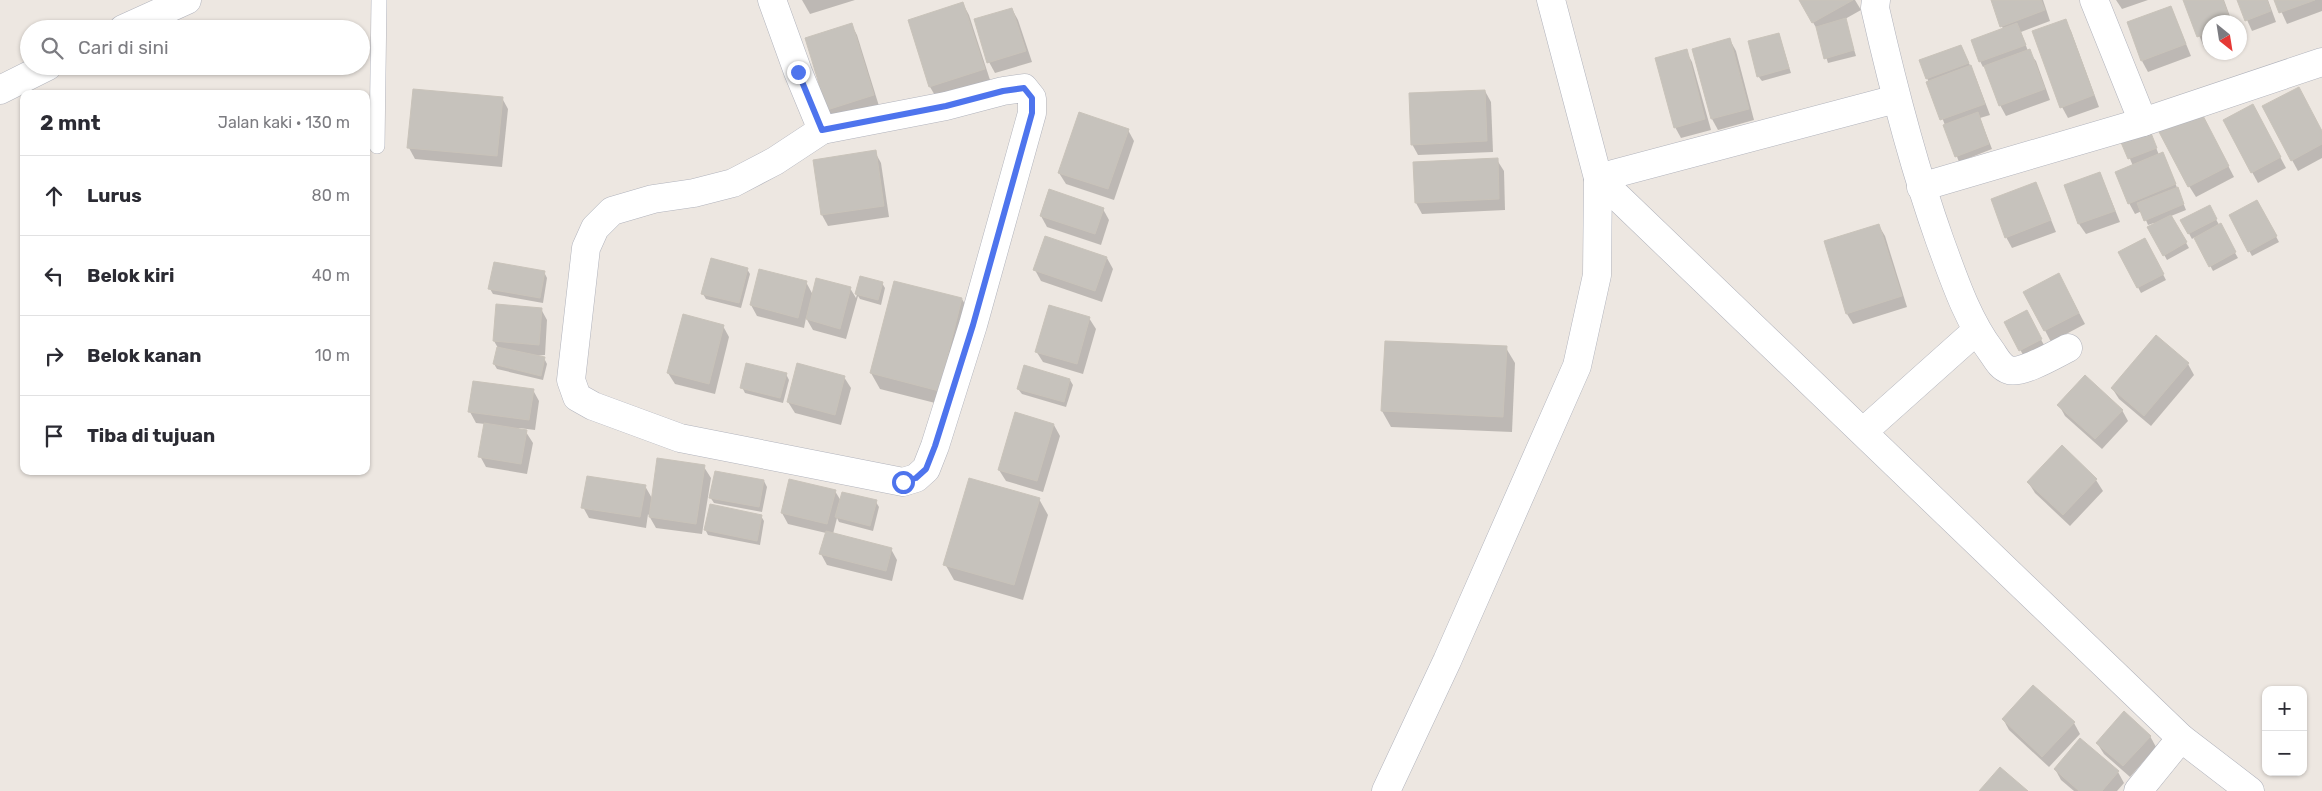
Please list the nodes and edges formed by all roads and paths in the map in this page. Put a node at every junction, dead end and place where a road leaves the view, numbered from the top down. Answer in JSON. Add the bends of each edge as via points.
{"nodes":[{"id":1,"x":187,"y":0,"type":"edge"},
{"id":2,"x":379,"y":0,"type":"edge"},
{"id":3,"x":772,"y":0,"type":"edge"},
{"id":4,"x":1551,"y":0,"type":"edge"},
{"id":5,"x":1876,"y":0,"type":"edge"},
{"id":6,"x":2094,"y":0,"type":"edge"},
{"id":7,"x":143,"y":20,"type":"edge"},
{"id":8,"x":2322,"y":62,"type":"edge"},
{"id":9,"x":30,"y":75,"type":"edge"},
{"id":10,"x":0,"y":90,"type":"edge"},
{"id":11,"x":1896,"y":99,"type":"junction"},
{"id":12,"x":2143,"y":122,"type":"junction"},
{"id":13,"x":822,"y":130,"type":"junction"},
{"id":14,"x":378,"y":146,"type":"dead end"},
{"id":15,"x":1598,"y":178,"type":"junction"},
{"id":16,"x":1921,"y":187,"type":"junction"},
{"id":17,"x":1976,"y":331,"type":"junction"},
{"id":18,"x":2068,"y":348,"type":"dead end"},
{"id":19,"x":1864,"y":431,"type":"junction"},
{"id":20,"x":2181,"y":738,"type":"junction"},
{"id":21,"x":1386,"y":791,"type":"edge"},
{"id":22,"x":2138,"y":791,"type":"edge"},
{"id":23,"x":2250,"y":791,"type":"edge"}],
"edges":[{"from":1,"to":7,"type":"street"},
{"from":2,"to":14,"type":"lane"},
{"from":3,"to":13,"type":"street"},
{"from":4,"to":15,"type":"street"},
{"from":5,"to":11,"type":"street","via":[[1875,8]]},
{"from":6,"to":12,"type":"street"},
{"from":8,"to":12,"type":"street"},
{"from":9,"to":10,"type":"street"},
{"from":11,"to":15,"type":"street"},
{"from":11,"to":16,"type":"street"},
{"from":12,"to":16,"type":"street"},
{"from":13,"to":13,"type":"street","via":[[775,161],[733,183],[612,211],[595,228],[586,248],[571,380],[578,397],[592,406],[680,438],[903,482],[916,478],[926,469],[973,325],[1032,113],[1032,98],[1024,88],[1003,91],[946,106]]},
{"from":15,"to":19,"type":"street"},
{"from":15,"to":21,"type":"street","via":[[1597,275],[1577,366]]},
{"from":16,"to":17,"type":"street"},
{"from":17,"to":18,"type":"street","via":[[2001,365],[2010,371],[2020,370]]},
{"from":17,"to":19,"type":"street"},
{"from":19,"to":20,"type":"street"},
{"from":20,"to":22,"type":"street"},
{"from":20,"to":23,"type":"street"}]}
